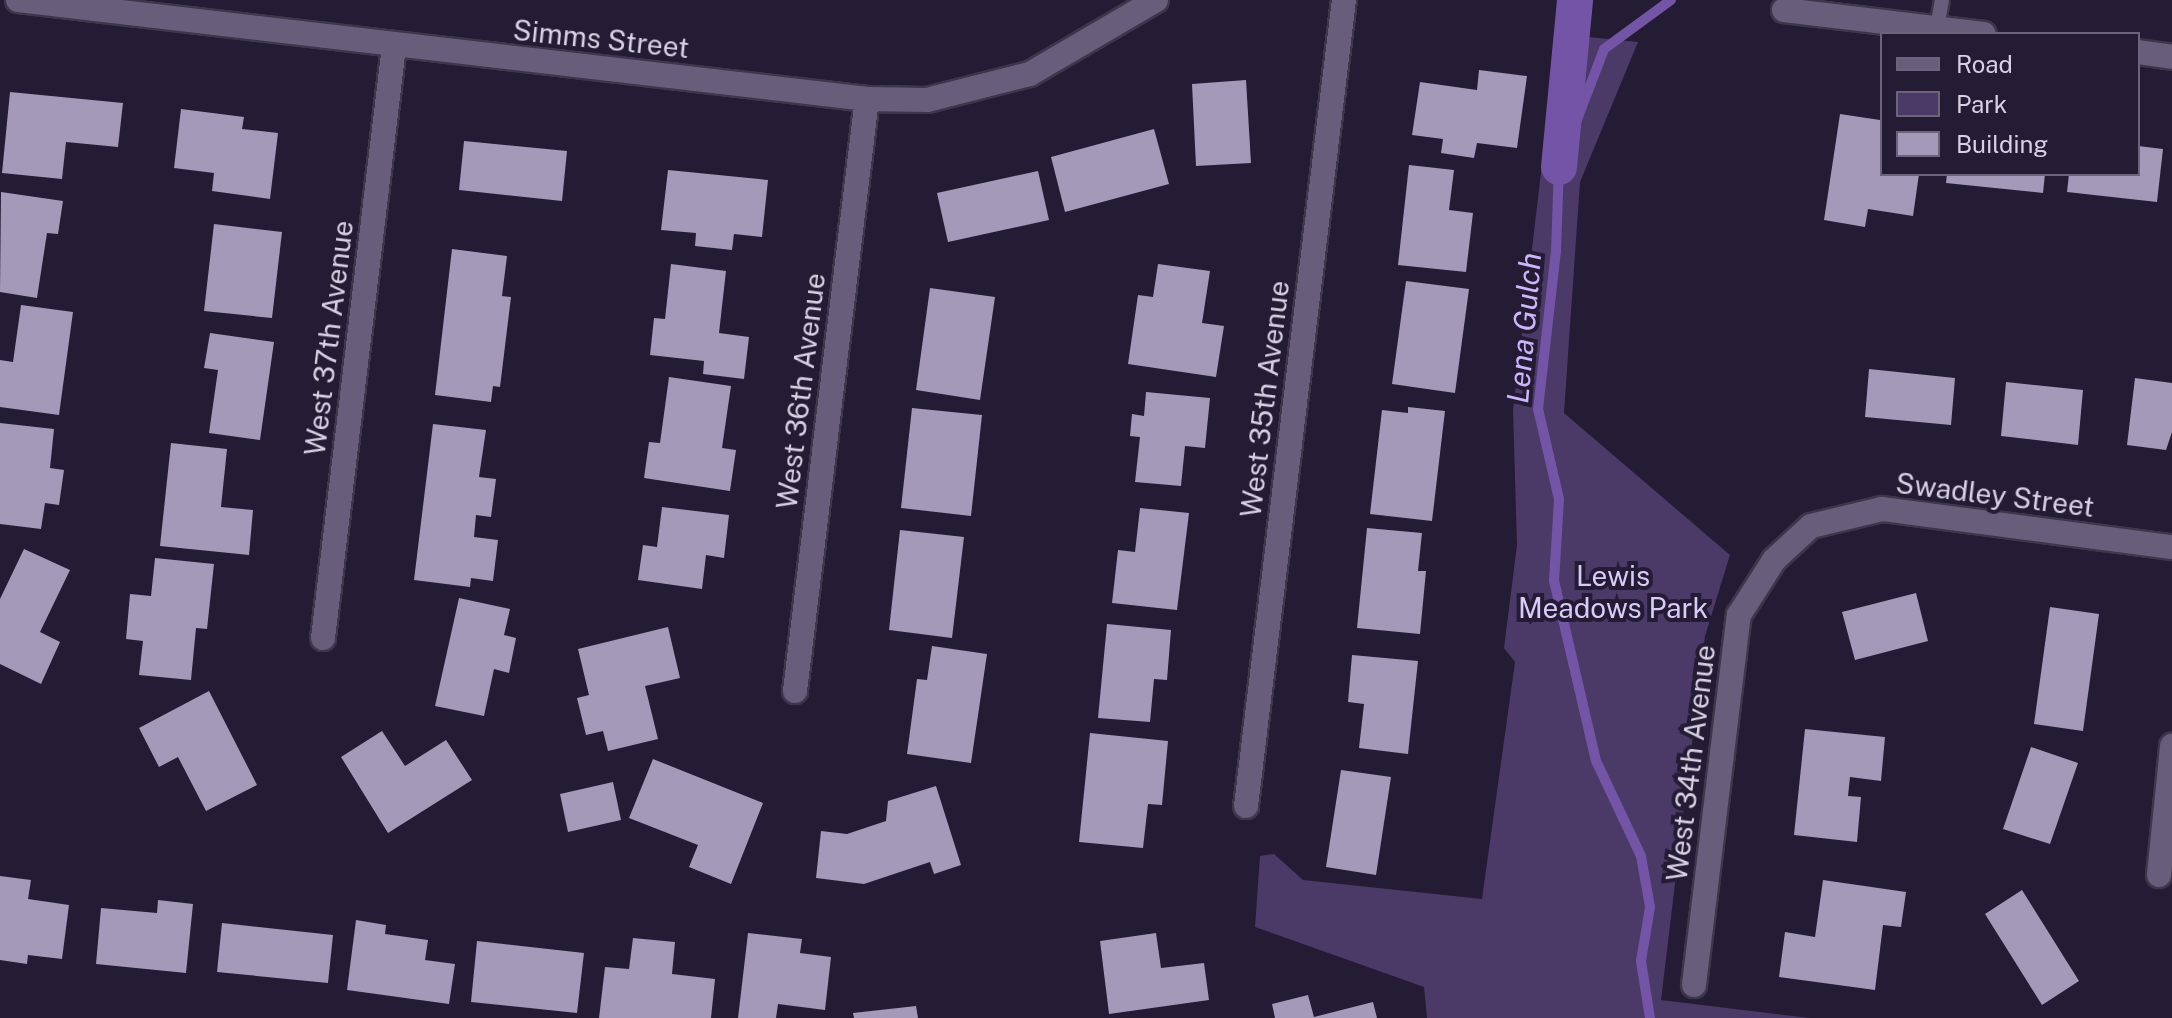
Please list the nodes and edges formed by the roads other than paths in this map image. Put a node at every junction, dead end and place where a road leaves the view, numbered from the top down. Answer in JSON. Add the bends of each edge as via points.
{"nodes":[{"id":1,"x":18,"y":0,"type":"edge"},
{"id":2,"x":1156,"y":0,"type":"edge"},
{"id":3,"x":1344,"y":0,"type":"edge"},
{"id":4,"x":1942,"y":0,"type":"edge"},
{"id":5,"x":1784,"y":10,"type":"dead end"},
{"id":6,"x":1937,"y":28,"type":"junction"},
{"id":7,"x":1968,"y":32,"type":"edge"},
{"id":8,"x":394,"y":46,"type":"junction"},
{"id":9,"x":2140,"y":52,"type":"edge"},
{"id":10,"x":2172,"y":57,"type":"edge"},
{"id":11,"x":867,"y":99,"type":"junction"},
{"id":12,"x":1811,"y":526,"type":"joint"},
{"id":13,"x":2172,"y":547,"type":"edge"},
{"id":14,"x":323,"y":638,"type":"dead end"},
{"id":15,"x":795,"y":691,"type":"dead end"},
{"id":16,"x":2172,"y":746,"type":"edge"},
{"id":17,"x":1246,"y":806,"type":"dead end"},
{"id":18,"x":2159,"y":875,"type":"dead end"},
{"id":19,"x":1694,"y":985,"type":"dead end"}],
"edges":[{"from":1,"to":8,"type":"street","name":"Simms Street"},
{"from":2,"to":11,"type":"street","name":"Simms Street","via":[[1030,74],[927,100]]},
{"from":3,"to":17,"type":"street","name":"West 35th Avenue"},
{"from":4,"to":6,"type":"lane"},
{"from":5,"to":6,"type":"street"},
{"from":6,"to":7,"type":"street"},
{"from":8,"to":11,"type":"street","name":"Simms Street"},
{"from":8,"to":14,"type":"street","name":"West 37th Avenue"},
{"from":9,"to":10,"type":"street"},
{"from":11,"to":15,"type":"street","name":"West 36th Avenue"},
{"from":12,"to":13,"type":"street","name":"Swadley Street","via":[[1882,509]]},
{"from":12,"to":19,"type":"street","name":"West 34th Avenue","via":[[1774,560],[1739,615]]},
{"from":16,"to":18,"type":"street"}]}
